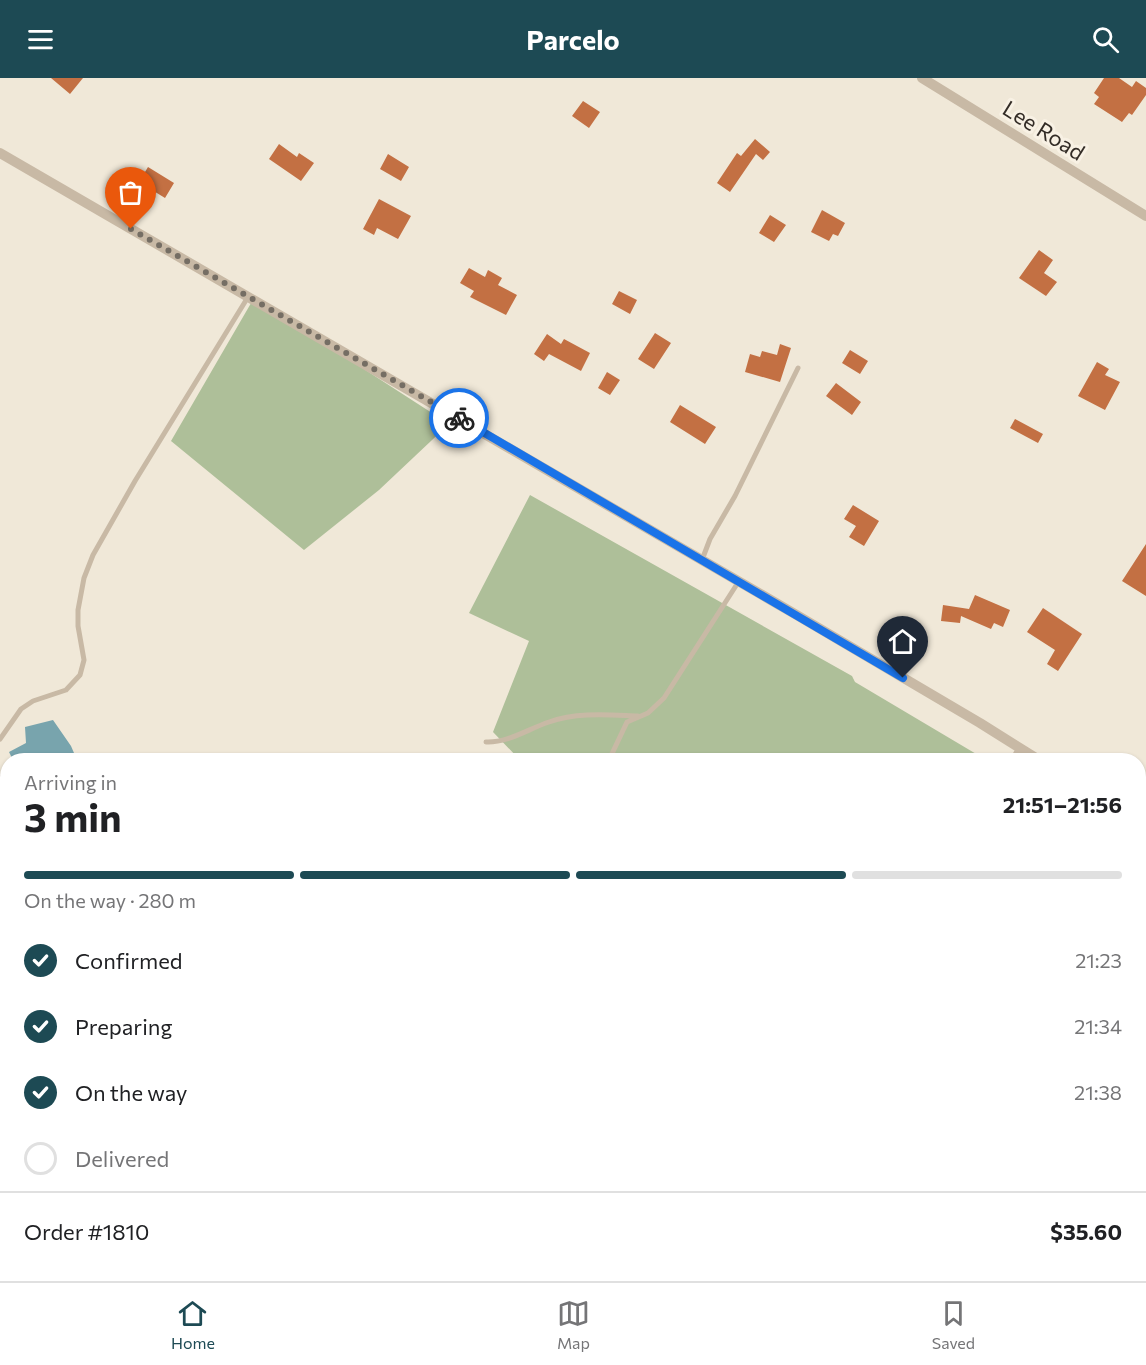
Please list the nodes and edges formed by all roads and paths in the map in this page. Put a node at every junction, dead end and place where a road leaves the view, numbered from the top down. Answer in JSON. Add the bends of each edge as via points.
{"nodes":[{"id":1,"x":922,"y":78,"type":"edge"},
{"id":2,"x":0,"y":153,"type":"edge"},
{"id":3,"x":1146,"y":216,"type":"edge"},
{"id":4,"x":249,"y":295,"type":"junction"},
{"id":5,"x":798,"y":368,"type":"dead end"},
{"id":6,"x":702,"y":560,"type":"junction"},
{"id":7,"x":738,"y":581,"type":"junction"},
{"id":8,"x":639,"y":716,"type":"junction"},
{"id":9,"x":0,"y":739,"type":"edge"},
{"id":10,"x":486,"y":742,"type":"dead end"},
{"id":11,"x":1021,"y":749,"type":"junction"},
{"id":12,"x":612,"y":753,"type":"edge"},
{"id":13,"x":1019,"y":753,"type":"edge"},
{"id":14,"x":1028,"y":753,"type":"edge"}],
"edges":[{"from":1,"to":3,"type":"street","name":"Lee Road"},
{"from":2,"to":4,"type":"street"},
{"from":4,"to":6,"type":"street"},
{"from":4,"to":9,"type":"lane","via":[[93,555],[78,610],[84,660],[80,675],[66,690],[21,709]]},
{"from":5,"to":6,"type":"lane"},
{"from":6,"to":7,"type":"street"},
{"from":7,"to":8,"type":"lane","via":[[664,698]]},
{"from":7,"to":11,"type":"street"},
{"from":8,"to":10,"type":"lane","via":[[572,716],[497,742]]},
{"from":8,"to":12,"type":"lane","via":[[627,722]]},
{"from":11,"to":13,"type":"street"},
{"from":11,"to":14,"type":"street"}]}
